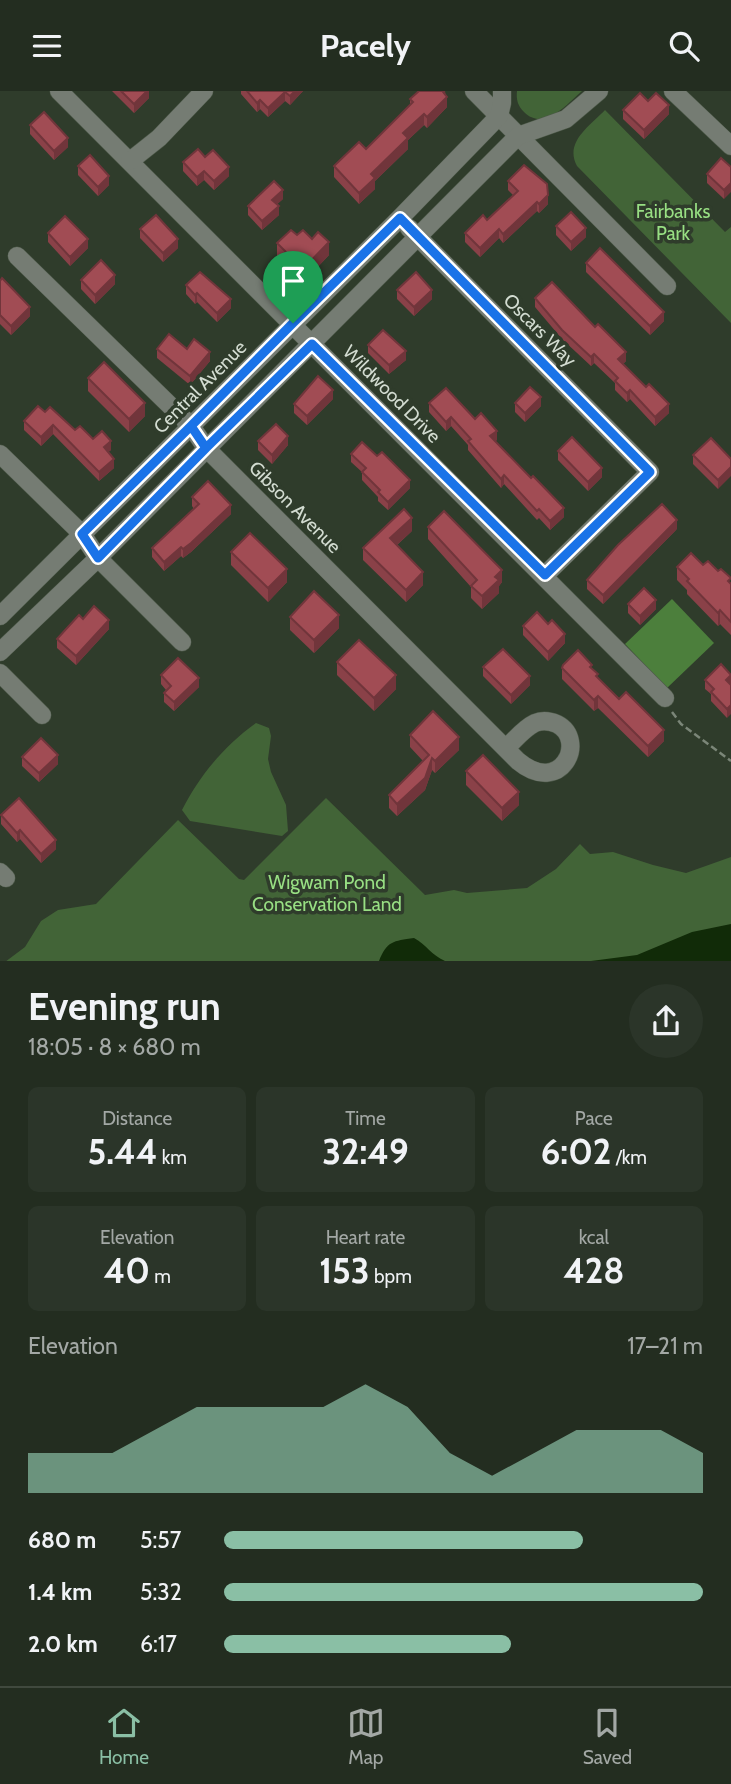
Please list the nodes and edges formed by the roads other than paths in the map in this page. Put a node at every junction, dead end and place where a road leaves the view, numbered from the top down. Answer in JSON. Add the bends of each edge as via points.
{"nodes":[{"id":1,"x":59,"y":91,"type":"edge"},
{"id":2,"x":204,"y":91,"type":"edge"},
{"id":3,"x":474,"y":91,"type":"edge"},
{"id":4,"x":502,"y":91,"type":"edge"},
{"id":5,"x":599,"y":91,"type":"edge"},
{"id":6,"x":673,"y":91,"type":"edge"},
{"id":7,"x":499,"y":116,"type":"junction"},
{"id":8,"x":518,"y":136,"type":"junction"},
{"id":9,"x":731,"y":146,"type":"edge"},
{"id":10,"x":130,"y":161,"type":"junction"},
{"id":11,"x":400,"y":218,"type":"junction"},
{"id":12,"x":417,"y":236,"type":"junction"},
{"id":13,"x":17,"y":256,"type":"dead end"},
{"id":14,"x":667,"y":286,"type":"dead end"},
{"id":15,"x":293,"y":323,"type":"junction"},
{"id":16,"x":312,"y":344,"type":"junction"},
{"id":17,"x":191,"y":426,"type":"junction"},
{"id":18,"x":206,"y":448,"type":"junction"},
{"id":19,"x":0,"y":454,"type":"edge"},
{"id":20,"x":82,"y":534,"type":"junction"},
{"id":21,"x":98,"y":558,"type":"junction"},
{"id":22,"x":545,"y":575,"type":"junction"},
{"id":23,"x":0,"y":616,"type":"edge"},
{"id":24,"x":182,"y":642,"type":"dead end"},
{"id":25,"x":0,"y":652,"type":"edge"},
{"id":26,"x":0,"y":673,"type":"edge"},
{"id":27,"x":665,"y":698,"type":"road end"},
{"id":28,"x":42,"y":715,"type":"dead end"},
{"id":29,"x":506,"y":748,"type":"junction"}],
"edges":[{"from":1,"to":10,"type":"street","name":"Wildwood Drive"},
{"from":2,"to":10,"type":"street"},
{"from":3,"to":7,"type":"street"},
{"from":4,"to":7,"type":"street"},
{"from":5,"to":8,"type":"street","via":[[566,120]]},
{"from":6,"to":9,"type":"street"},
{"from":7,"to":8,"type":"street"},
{"from":7,"to":11,"type":"street","name":"Central Avenue"},
{"from":8,"to":12,"type":"street"},
{"from":8,"to":14,"type":"street"},
{"from":10,"to":15,"type":"street","name":"Wildwood Drive"},
{"from":11,"to":12,"type":"street","name":"Oscars Way"},
{"from":11,"to":15,"type":"street","name":"Central Avenue"},
{"from":12,"to":16,"type":"street"},
{"from":12,"to":22,"type":"street","name":"Oscars Way","via":[[650,472]]},
{"from":13,"to":17,"type":"street","name":"Gibson Avenue"},
{"from":15,"to":16,"type":"street","name":"Wildwood Drive"},
{"from":15,"to":17,"type":"street","name":"Central Avenue"},
{"from":16,"to":18,"type":"street"},
{"from":16,"to":22,"type":"street","name":"Wildwood Drive"},
{"from":17,"to":18,"type":"street","name":"Gibson Avenue"},
{"from":17,"to":20,"type":"street","name":"Central Avenue"},
{"from":18,"to":21,"type":"street"},
{"from":18,"to":29,"type":"street","name":"Gibson Avenue"},
{"from":19,"to":20,"type":"street"},
{"from":20,"to":21,"type":"street"},
{"from":20,"to":23,"type":"street","name":"Central Avenue"},
{"from":21,"to":24,"type":"street"},
{"from":21,"to":25,"type":"street"},
{"from":22,"to":27,"type":"street","name":"Wildwood Drive"},
{"from":26,"to":28,"type":"street"},
{"from":29,"to":29,"type":"street","name":"Gibson Avenue","via":[[541,774],[564,764],[570,747],[566,732],[544,721]]}]}
